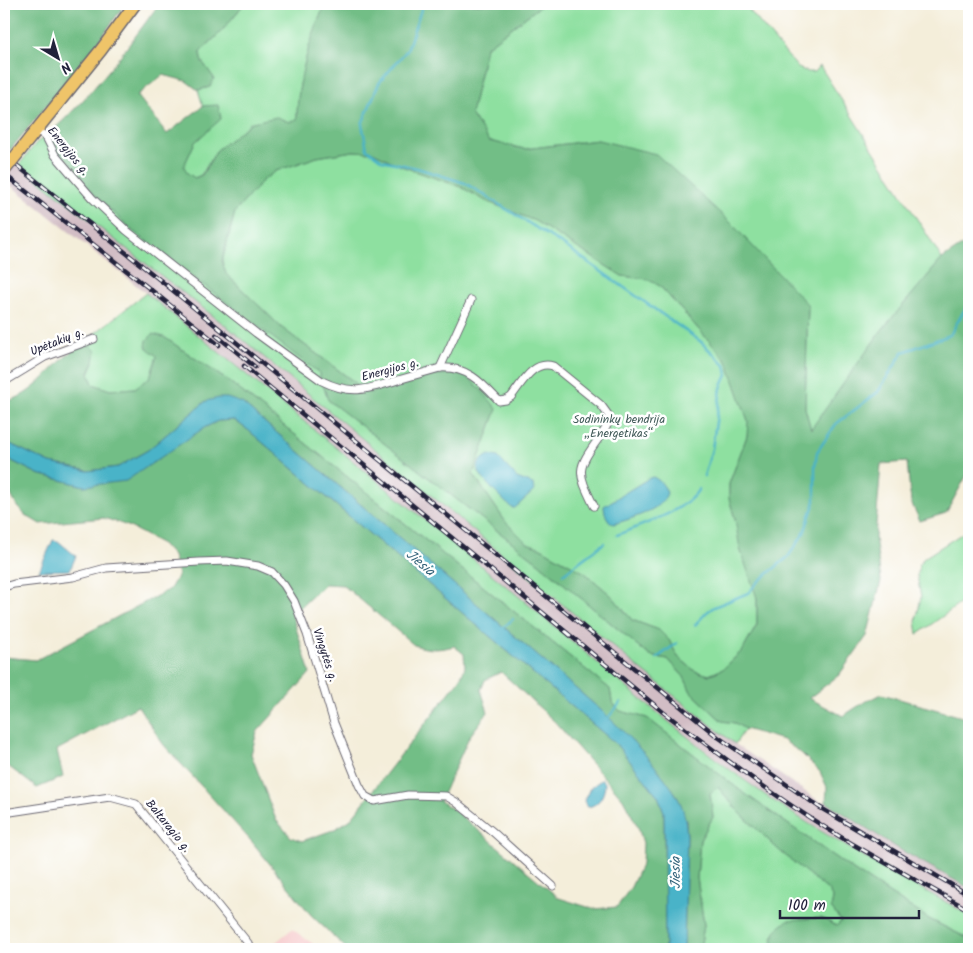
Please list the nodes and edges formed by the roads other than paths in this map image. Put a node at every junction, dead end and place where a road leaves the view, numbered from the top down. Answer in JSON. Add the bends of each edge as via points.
{"nodes":[{"id":1,"x":134,"y":4,"type":"edge"},
{"id":2,"x":34,"y":134,"type":"junction"},
{"id":3,"x":4,"y":171,"type":"edge"},
{"id":4,"x":471,"y":300,"type":"dead end"},
{"id":5,"x":94,"y":339,"type":"dead end"},
{"id":6,"x":440,"y":368,"type":"junction"},
{"id":7,"x":4,"y":382,"type":"edge"},
{"id":8,"x":594,"y":506,"type":"dead end"},
{"id":9,"x":4,"y":587,"type":"edge"},
{"id":10,"x":4,"y":814,"type":"edge"},
{"id":11,"x":553,"y":886,"type":"dead end"},
{"id":12,"x":249,"y":946,"type":"edge"}],
"edges":[{"from":1,"to":2,"type":"main road"},
{"from":2,"to":3,"type":"main road","bridge":true},
{"from":2,"to":6,"type":"street","name":"Energijos g.","via":[[46,137],[56,155],[86,191],[126,230],[322,381],[341,389],[360,390]]},
{"from":4,"to":6,"type":"street"},
{"from":5,"to":7,"type":"street","name":"Upėtakių g.","via":[[45,357]]},
{"from":6,"to":8,"type":"street","name":"Energijos g.","via":[[470,374],[499,401],[511,397],[537,366],[547,364],[601,406],[609,421],[585,458],[581,472],[582,482]]},
{"from":9,"to":11,"type":"street","name":"Vingytės g.","via":[[73,577],[106,568],[199,562],[227,561],[258,566],[272,572],[294,601],[334,723],[365,796],[374,800],[408,795],[446,796],[493,832]]},
{"from":10,"to":12,"type":"street","name":"Baltaragio g.","via":[[110,797],[136,804]]}]}
